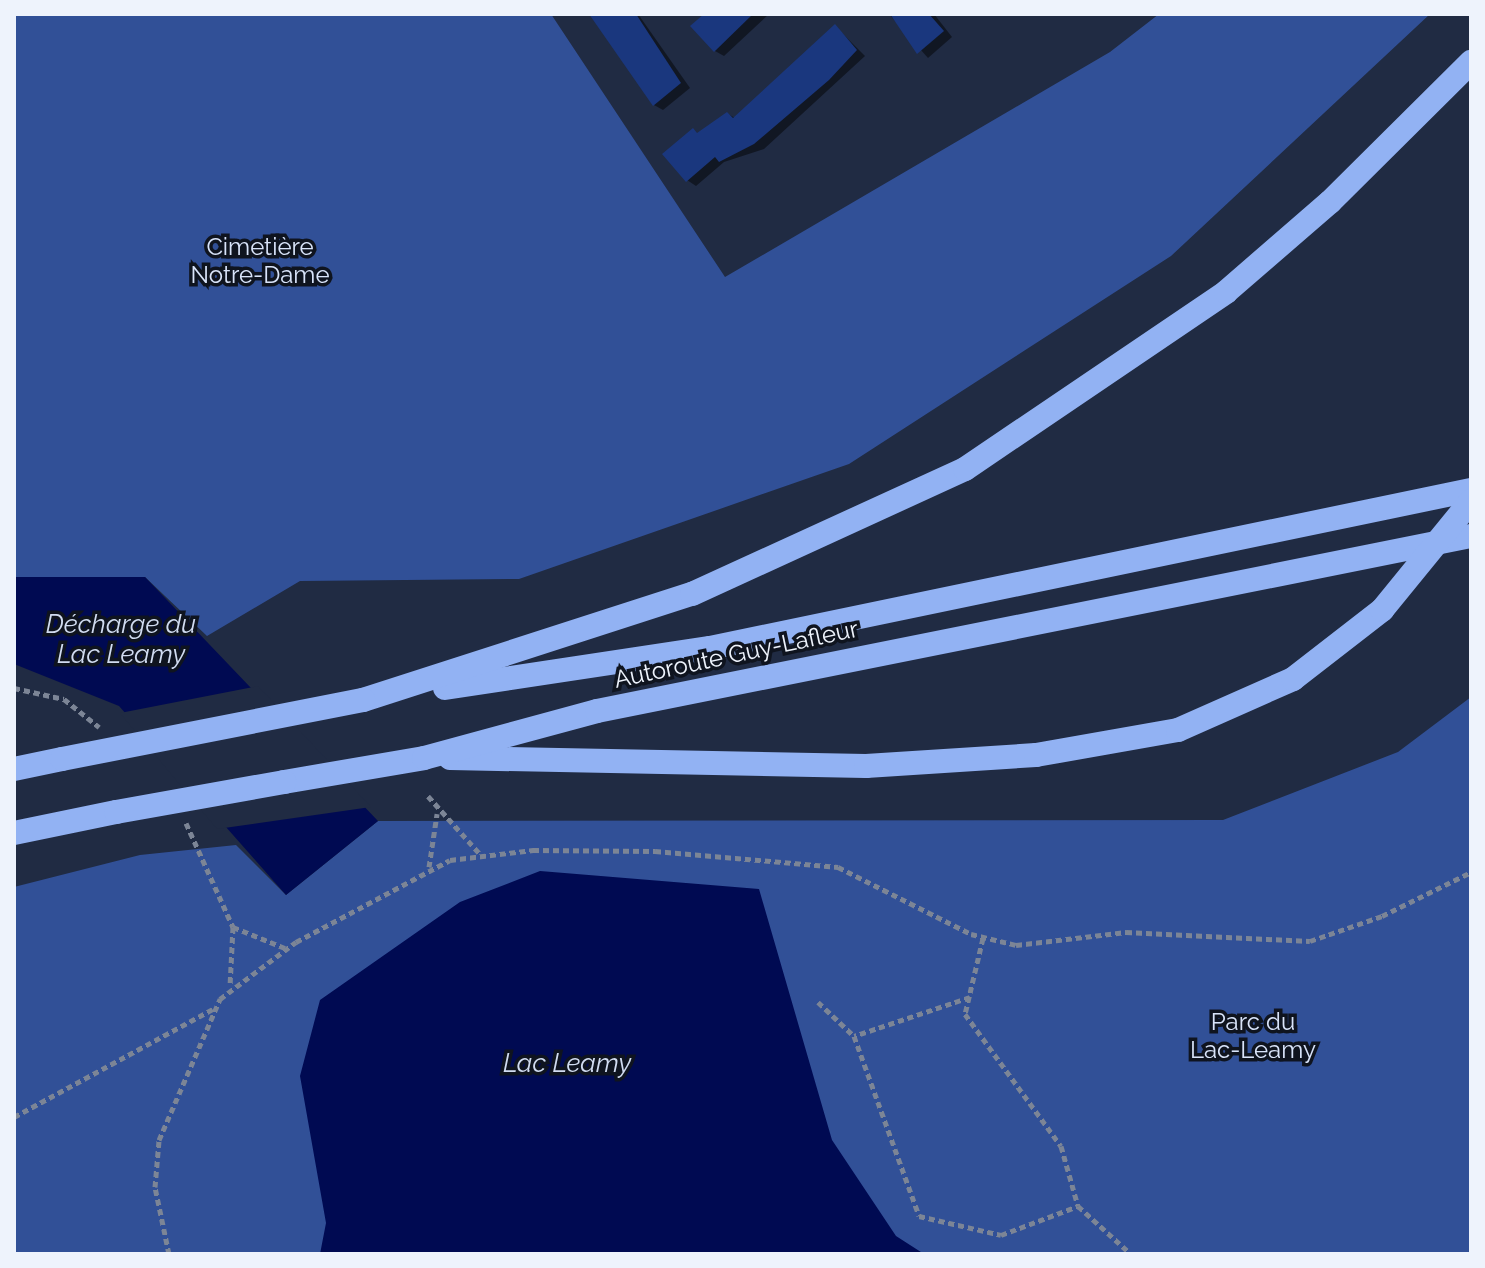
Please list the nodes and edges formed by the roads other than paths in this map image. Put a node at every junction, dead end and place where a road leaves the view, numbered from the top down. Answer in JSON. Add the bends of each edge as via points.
{"nodes":[{"id":1,"x":1471,"y":62,"type":"edge"},
{"id":2,"x":1471,"y":490,"type":"edge"},
{"id":3,"x":1471,"y":501,"type":"edge"},
{"id":4,"x":1471,"y":536,"type":"edge"},
{"id":5,"x":363,"y":700,"type":"junction"},
{"id":6,"x":424,"y":758,"type":"junction"},
{"id":7,"x":14,"y":769,"type":"edge"},
{"id":8,"x":14,"y":833,"type":"edge"}],
"edges":[{"from":1,"to":5,"type":"highway","via":[[1330,202],[1226,292],[976,463],[692,594]]},
{"from":2,"to":5,"type":"highway","name":"Autoroute Guy-Lafleur","via":[[710,648]]},
{"from":3,"to":6,"type":"highway","bridge":true,"via":[[1395,597],[1293,679],[1168,733],[1036,755],[827,766]]},
{"from":4,"to":6,"type":"highway","name":"Autoroute Guy-Lafleur","via":[[597,711]]},
{"from":5,"to":7,"type":"highway","name":"Autoroute Guy-Lafleur","bridge":true},
{"from":6,"to":8,"type":"highway","name":"Autoroute Guy-Lafleur","bridge":true}]}
